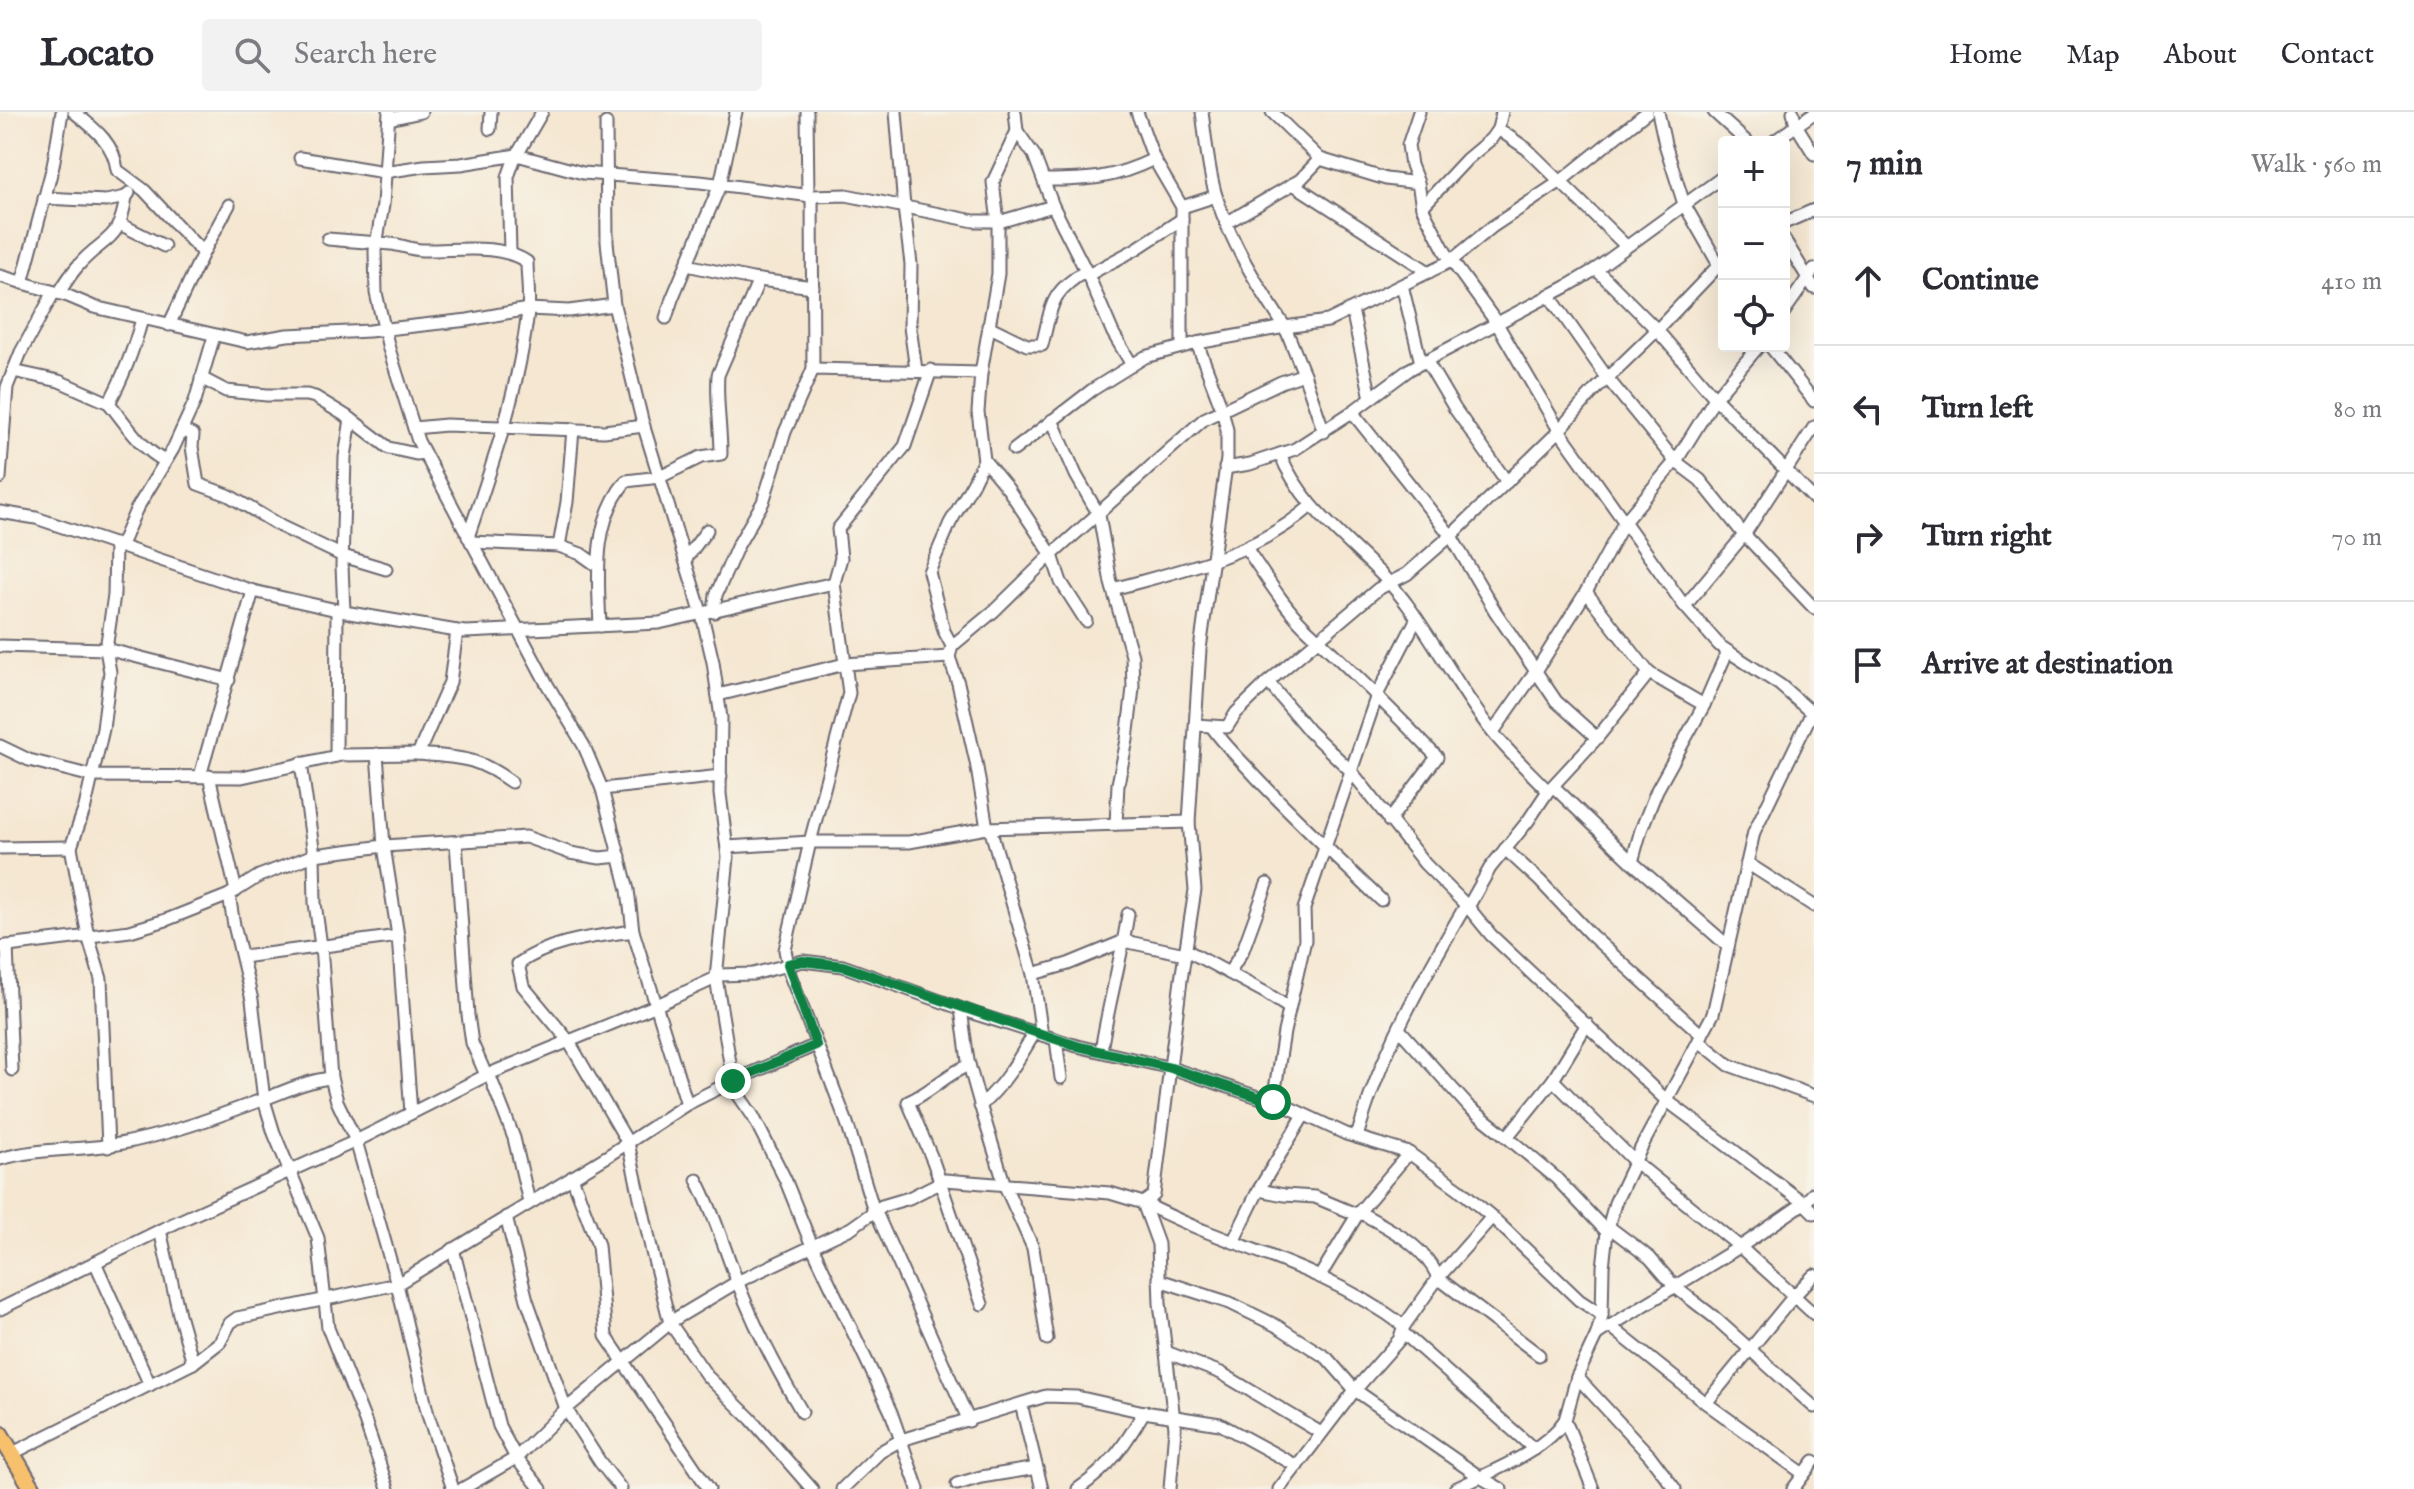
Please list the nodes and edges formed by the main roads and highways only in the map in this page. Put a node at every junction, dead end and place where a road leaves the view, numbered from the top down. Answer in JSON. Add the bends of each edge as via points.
{"nodes":[{"id":1,"x":0,"y":1434,"type":"edge"},
{"id":2,"x":7,"y":1452,"type":"edge"},
{"id":3,"x":33,"y":1489,"type":"edge"}],
"edges":[{"from":1,"to":2,"type":"highway"},
{"from":2,"to":3,"type":"highway"}]}
